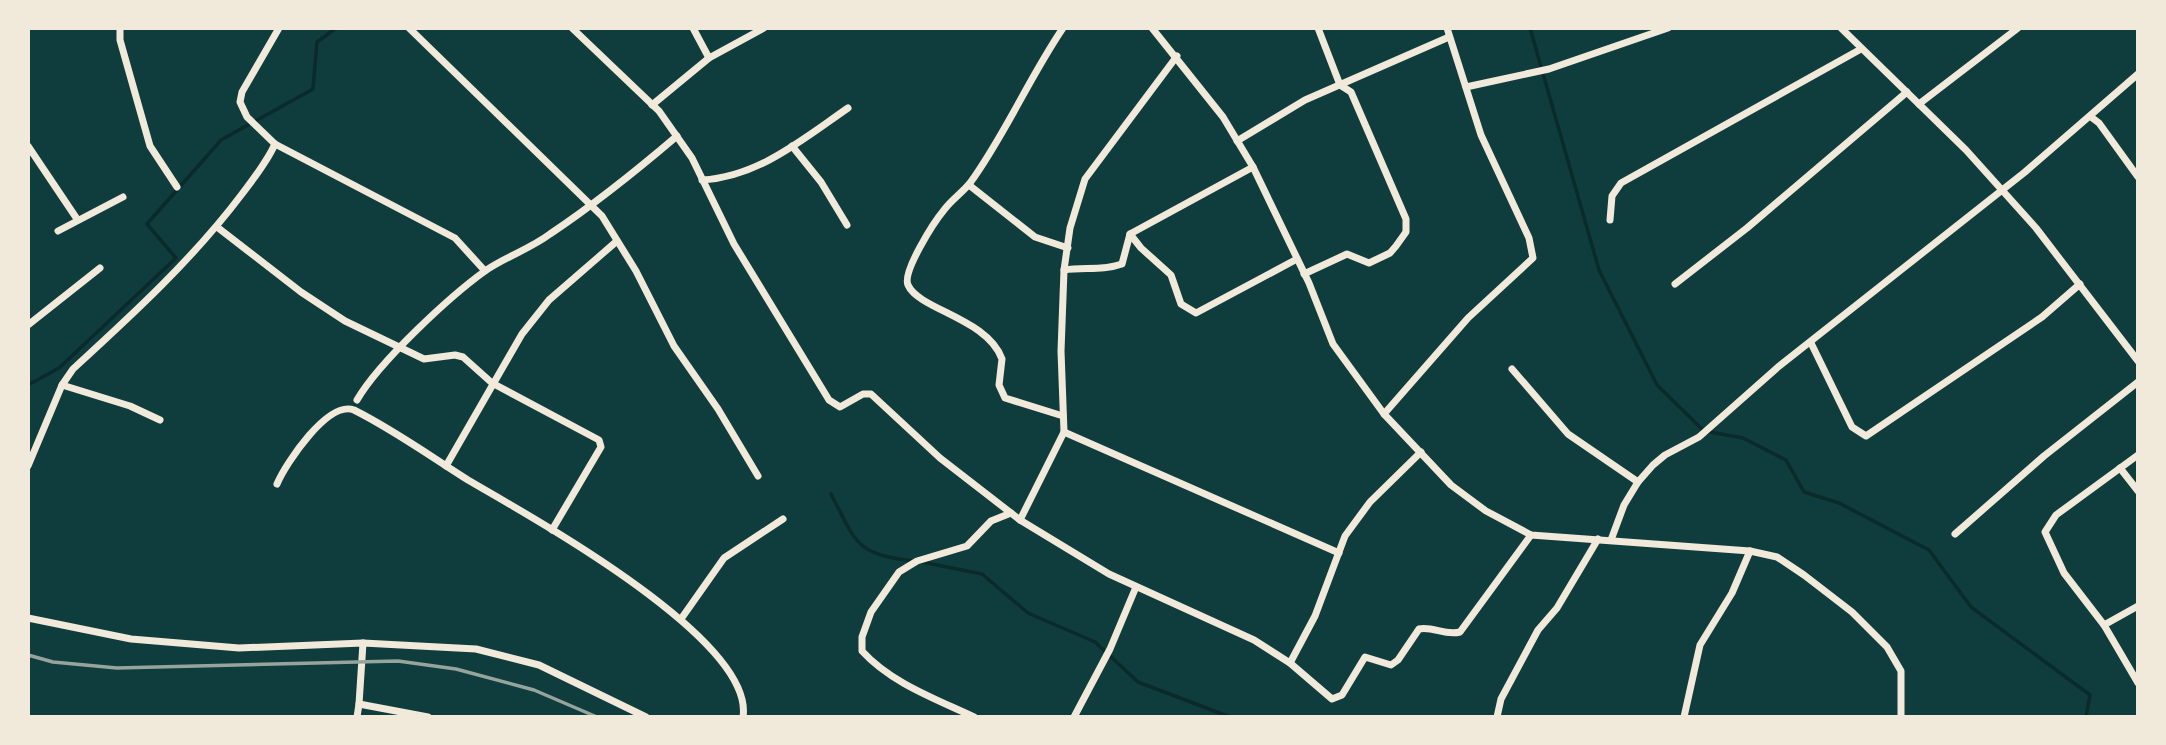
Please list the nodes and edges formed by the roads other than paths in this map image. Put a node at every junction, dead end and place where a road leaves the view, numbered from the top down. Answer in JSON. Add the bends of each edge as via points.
{"nodes":[{"id":1,"x":120,"y":28,"type":"edge"},
{"id":2,"x":279,"y":28,"type":"edge"},
{"id":3,"x":409,"y":28,"type":"edge"},
{"id":4,"x":573,"y":28,"type":"edge"},
{"id":5,"x":693,"y":28,"type":"edge"},
{"id":6,"x":764,"y":28,"type":"edge"},
{"id":7,"x":1063,"y":28,"type":"edge"},
{"id":8,"x":1152,"y":28,"type":"edge"},
{"id":9,"x":1318,"y":28,"type":"edge"},
{"id":10,"x":1642,"y":28,"type":"edge"},
{"id":11,"x":1668,"y":28,"type":"edge"},
{"id":12,"x":1841,"y":28,"type":"edge"},
{"id":13,"x":2016,"y":29,"type":"edge"},
{"id":14,"x":1448,"y":32,"type":"edge"},
{"id":15,"x":1646,"y":37,"type":"junction"},
{"id":16,"x":1861,"y":49,"type":"junction"},
{"id":17,"x":1177,"y":57,"type":"junction"},
{"id":18,"x":709,"y":58,"type":"junction"},
{"id":19,"x":2138,"y":75,"type":"edge"},
{"id":20,"x":1340,"y":85,"type":"junction"},
{"id":21,"x":1466,"y":87,"type":"junction"},
{"id":22,"x":1907,"y":92,"type":"junction"},
{"id":23,"x":652,"y":104,"type":"junction"},
{"id":24,"x":1919,"y":104,"type":"junction"},
{"id":25,"x":848,"y":108,"type":"dead end"},
{"id":26,"x":2091,"y":117,"type":"junction"},
{"id":27,"x":677,"y":136,"type":"junction"},
{"id":28,"x":1237,"y":141,"type":"junction"},
{"id":29,"x":275,"y":144,"type":"junction"},
{"id":30,"x":28,"y":146,"type":"edge"},
{"id":31,"x":792,"y":146,"type":"junction"},
{"id":32,"x":1253,"y":167,"type":"junction"},
{"id":33,"x":2138,"y":177,"type":"edge"},
{"id":34,"x":702,"y":180,"type":"junction"},
{"id":35,"x":969,"y":185,"type":"junction"},
{"id":36,"x":177,"y":187,"type":"dead end"},
{"id":37,"x":2002,"y":190,"type":"junction"},
{"id":38,"x":123,"y":197,"type":"dead end"},
{"id":39,"x":592,"y":205,"type":"junction"},
{"id":40,"x":77,"y":219,"type":"junction"},
{"id":41,"x":1610,"y":220,"type":"dead end"},
{"id":42,"x":847,"y":225,"type":"dead end"},
{"id":43,"x":216,"y":227,"type":"junction"},
{"id":44,"x":58,"y":231,"type":"dead end"},
{"id":45,"x":1129,"y":234,"type":"junction"},
{"id":46,"x":617,"y":241,"type":"junction"},
{"id":47,"x":1068,"y":248,"type":"junction"},
{"id":48,"x":1297,"y":258,"type":"junction"},
{"id":49,"x":100,"y":268,"type":"dead end"},
{"id":50,"x":1064,"y":270,"type":"junction"},
{"id":51,"x":485,"y":271,"type":"junction"},
{"id":52,"x":1304,"y":274,"type":"junction"},
{"id":53,"x":1675,"y":284,"type":"dead end"},
{"id":54,"x":2080,"y":284,"type":"junction"},
{"id":55,"x":28,"y":325,"type":"edge"},
{"id":56,"x":1811,"y":343,"type":"junction"},
{"id":57,"x":401,"y":349,"type":"junction"},
{"id":58,"x":2138,"y":361,"type":"edge"},
{"id":59,"x":1512,"y":369,"type":"dead end"},
{"id":60,"x":2138,"y":382,"type":"edge"},
{"id":61,"x":492,"y":383,"type":"junction"},
{"id":62,"x":62,"y":385,"type":"junction"},
{"id":63,"x":357,"y":400,"type":"dead end"},
{"id":64,"x":1384,"y":414,"type":"junction"},
{"id":65,"x":1063,"y":416,"type":"junction"},
{"id":66,"x":160,"y":419,"type":"dead end"},
{"id":67,"x":1065,"y":432,"type":"junction"},
{"id":68,"x":1421,"y":452,"type":"junction"},
{"id":69,"x":2138,"y":455,"type":"edge"},
{"id":70,"x":28,"y":466,"type":"edge"},
{"id":71,"x":446,"y":466,"type":"junction"},
{"id":72,"x":2120,"y":468,"type":"junction"},
{"id":73,"x":758,"y":476,"type":"dead end"},
{"id":74,"x":1638,"y":482,"type":"junction"},
{"id":75,"x":277,"y":484,"type":"dead end"},
{"id":76,"x":2138,"y":491,"type":"edge"},
{"id":77,"x":1011,"y":513,"type":"junction"},
{"id":78,"x":783,"y":519,"type":"dead end"},
{"id":79,"x":1020,"y":520,"type":"junction"},
{"id":80,"x":552,"y":530,"type":"junction"},
{"id":81,"x":1955,"y":534,"type":"dead end"},
{"id":82,"x":1531,"y":535,"type":"junction"},
{"id":83,"x":1598,"y":539,"type":"junction"},
{"id":84,"x":1611,"y":540,"type":"junction"},
{"id":85,"x":1750,"y":551,"type":"junction"},
{"id":86,"x":1339,"y":554,"type":"junction"},
{"id":87,"x":1136,"y":587,"type":"junction"},
{"id":88,"x":2138,"y":606,"type":"edge"},
{"id":89,"x":28,"y":618,"type":"edge"},
{"id":90,"x":681,"y":619,"type":"junction"},
{"id":91,"x":2104,"y":625,"type":"junction"},
{"id":92,"x":363,"y":643,"type":"junction"},
{"id":93,"x":1290,"y":663,"type":"junction"},
{"id":94,"x":2138,"y":683,"type":"edge"},
{"id":95,"x":359,"y":704,"type":"junction"},
{"id":96,"x":357,"y":717,"type":"edge"},
{"id":97,"x":428,"y":717,"type":"edge"},
{"id":98,"x":646,"y":717,"type":"edge"},
{"id":99,"x":743,"y":717,"type":"edge"},
{"id":100,"x":974,"y":717,"type":"edge"},
{"id":101,"x":1074,"y":717,"type":"edge"},
{"id":102,"x":1497,"y":717,"type":"edge"},
{"id":103,"x":1684,"y":717,"type":"edge"},
{"id":104,"x":1901,"y":717,"type":"edge"}],
"edges":[{"from":1,"to":36,"type":"street","via":[[150,146]]},
{"from":2,"to":29,"type":"street","via":[[240,102],[247,117]]},
{"from":3,"to":39,"type":"street"},
{"from":4,"to":23,"type":"street"},
{"from":5,"to":18,"type":"street"},
{"from":6,"to":18,"type":"street"},
{"from":7,"to":35,"type":"street"},
{"from":8,"to":17,"type":"street"},
{"from":9,"to":20,"type":"street"},
{"from":10,"to":15,"type":"street"},
{"from":11,"to":15,"type":"street"},
{"from":12,"to":16,"type":"street"},
{"from":13,"to":24,"type":"street"},
{"from":14,"to":20,"type":"street"},
{"from":14,"to":21,"type":"street"},
{"from":15,"to":21,"type":"street","via":[[1549,69]]},
{"from":16,"to":22,"type":"street"},
{"from":16,"to":41,"type":"street","via":[[1621,183],[1612,196]]},
{"from":17,"to":28,"type":"street"},
{"from":17,"to":47,"type":"street","via":[[1086,179]]},
{"from":18,"to":23,"type":"street"},
{"from":19,"to":26,"type":"street"},
{"from":20,"to":28,"type":"street","via":[[1305,100]]},
{"from":20,"to":52,"type":"street","via":[[1351,92],[1372,135],[1406,219],[1406,232],[1390,253],[1369,263],[1347,254]]},
{"from":21,"to":64,"type":"street","via":[[1481,135],[1530,238],[1532,258],[1468,318]]},
{"from":22,"to":24,"type":"street"},
{"from":22,"to":53,"type":"street","via":[[1727,246]]},
{"from":23,"to":27,"type":"street"},
{"from":24,"to":37,"type":"street"},
{"from":25,"to":31,"type":"street"},
{"from":26,"to":33,"type":"street"},
{"from":26,"to":37,"type":"street"},
{"from":27,"to":34,"type":"street"},
{"from":27,"to":39,"type":"street"},
{"from":28,"to":32,"type":"street"},
{"from":29,"to":43,"type":"street"},
{"from":29,"to":51,"type":"street","via":[[455,239]]},
{"from":30,"to":40,"type":"street"},
{"from":31,"to":34,"type":"street","via":[[736,175]]},
{"from":31,"to":42,"type":"street"},
{"from":32,"to":45,"type":"street"},
{"from":32,"to":48,"type":"street"},
{"from":34,"to":77,"type":"street","via":[[734,244],[829,400],[840,407],[871,394],[940,458]]},
{"from":35,"to":47,"type":"street","via":[[1035,237]]},
{"from":35,"to":65,"type":"street","via":[[944,210],[913,260],[909,287],[924,301],[989,339],[1002,359],[999,385],[1005,398]]},
{"from":37,"to":54,"type":"street"},
{"from":37,"to":56,"type":"street"},
{"from":38,"to":40,"type":"street"},
{"from":39,"to":46,"type":"street"},
{"from":39,"to":51,"type":"street"},
{"from":40,"to":44,"type":"street"},
{"from":43,"to":57,"type":"street","via":[[334,314]]},
{"from":43,"to":62,"type":"street"},
{"from":45,"to":48,"type":"street","via":[[1171,275],[1181,304],[1196,313]]},
{"from":45,"to":50,"type":"street","via":[[1122,264],[1103,271],[1085,267]]},
{"from":46,"to":61,"type":"street","via":[[549,300]]},
{"from":46,"to":73,"type":"street","via":[[674,346]]},
{"from":47,"to":50,"type":"street"},
{"from":48,"to":52,"type":"street"},
{"from":49,"to":55,"type":"street"},
{"from":50,"to":65,"type":"street"},
{"from":51,"to":57,"type":"street"},
{"from":52,"to":64,"type":"street","via":[[1333,344]]},
{"from":54,"to":56,"type":"street","via":[[2042,317],[1866,436],[1852,427]]},
{"from":54,"to":58,"type":"street"},
{"from":56,"to":74,"type":"street","via":[[1699,437],[1665,455]]},
{"from":57,"to":61,"type":"street","via":[[428,360],[463,357]]},
{"from":57,"to":63,"type":"street"},
{"from":59,"to":74,"type":"street","via":[[1568,434]]},
{"from":60,"to":81,"type":"street"},
{"from":61,"to":71,"type":"street"},
{"from":61,"to":80,"type":"street","via":[[600,440],[601,447]]},
{"from":62,"to":66,"type":"street"},
{"from":62,"to":70,"type":"street"},
{"from":64,"to":68,"type":"street"},
{"from":65,"to":67,"type":"street"},
{"from":67,"to":79,"type":"street"},
{"from":67,"to":86,"type":"street"},
{"from":68,"to":82,"type":"street","via":[[1460,492]]},
{"from":68,"to":86,"type":"street","via":[[1370,502],[1345,536]]},
{"from":69,"to":72,"type":"street"},
{"from":71,"to":75,"type":"street","via":[[347,407],[301,444]]},
{"from":71,"to":80,"type":"street"},
{"from":72,"to":76,"type":"street"},
{"from":72,"to":91,"type":"street","via":[[2056,515],[2045,532],[2064,573]]},
{"from":74,"to":84,"type":"street"},
{"from":77,"to":79,"type":"street"},
{"from":77,"to":100,"type":"street","via":[[991,522],[967,546],[917,561],[899,572],[871,612],[862,637],[862,651],[872,663]]},
{"from":78,"to":90,"type":"street","via":[[724,558]]},
{"from":79,"to":87,"type":"street"},
{"from":80,"to":90,"type":"street"},
{"from":82,"to":83,"type":"street"},
{"from":82,"to":93,"type":"street","via":[[1460,632],[1419,629],[1391,665],[1365,657],[1337,699],[1326,695]]},
{"from":83,"to":84,"type":"street"},
{"from":83,"to":102,"type":"street","via":[[1557,608],[1538,630],[1501,699]]},
{"from":84,"to":85,"type":"street"},
{"from":85,"to":103,"type":"street","via":[[1732,593],[1700,645]]},
{"from":85,"to":104,"type":"street","via":[[1777,557],[1804,575],[1852,612],[1887,647],[1901,671]]},
{"from":86,"to":93,"type":"street"},
{"from":87,"to":93,"type":"street","via":[[1254,640]]},
{"from":87,"to":101,"type":"street"},
{"from":88,"to":91,"type":"street"},
{"from":89,"to":92,"type":"street","via":[[131,639],[211,646]]},
{"from":90,"to":99,"type":"street","via":[[732,675],[742,694]]},
{"from":91,"to":94,"type":"street"},
{"from":92,"to":95,"type":"street"},
{"from":92,"to":98,"type":"street","via":[[476,649],[539,665]]},
{"from":95,"to":96,"type":"street"},
{"from":95,"to":97,"type":"street"}]}
